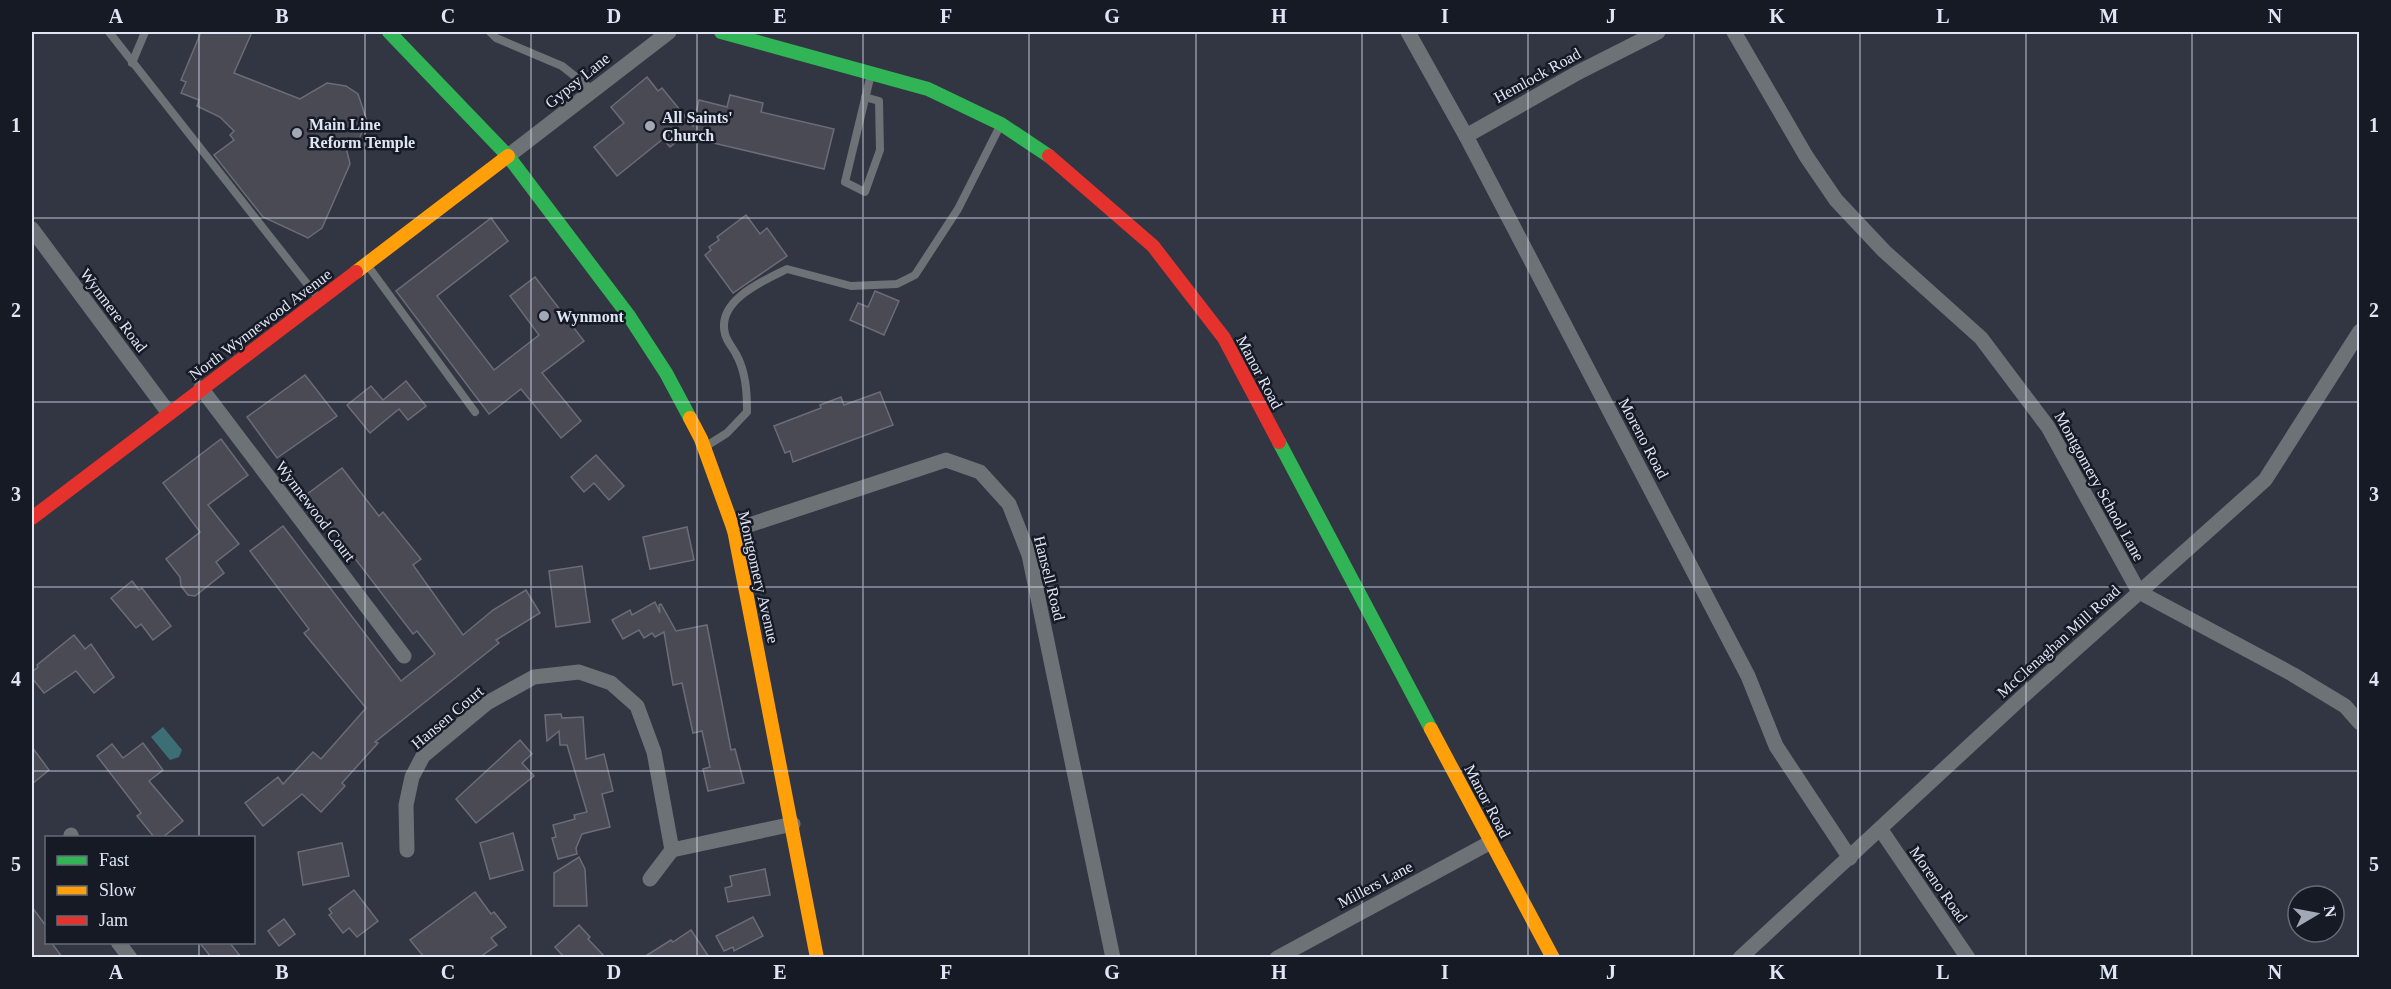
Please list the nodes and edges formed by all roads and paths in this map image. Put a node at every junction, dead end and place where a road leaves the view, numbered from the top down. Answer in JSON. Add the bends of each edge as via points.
{"nodes":[{"id":1,"x":109,"y":32,"type":"edge"},
{"id":2,"x":145,"y":32,"type":"edge"},
{"id":3,"x":389,"y":32,"type":"edge"},
{"id":4,"x":490,"y":32,"type":"edge"},
{"id":5,"x":669,"y":32,"type":"edge"},
{"id":6,"x":721,"y":32,"type":"edge"},
{"id":7,"x":1408,"y":32,"type":"edge"},
{"id":8,"x":1658,"y":32,"type":"edge"},
{"id":9,"x":1734,"y":32,"type":"edge"},
{"id":10,"x":132,"y":63,"type":"junction"},
{"id":11,"x":871,"y":73,"type":"junction"},
{"id":12,"x":591,"y":89,"type":"junction"},
{"id":13,"x":865,"y":97,"type":"junction"},
{"id":14,"x":1001,"y":124,"type":"junction"},
{"id":15,"x":1466,"y":136,"type":"junction"},
{"id":16,"x":508,"y":156,"type":"junction"},
{"id":17,"x":32,"y":229,"type":"edge"},
{"id":18,"x":367,"y":265,"type":"junction"},
{"id":19,"x":320,"y":300,"type":"junction"},
{"id":20,"x":2360,"y":331,"type":"edge"},
{"id":21,"x":201,"y":388,"type":"junction"},
{"id":22,"x":168,"y":412,"type":"junction"},
{"id":23,"x":475,"y":412,"type":"dead end"},
{"id":24,"x":704,"y":448,"type":"junction"},
{"id":25,"x":32,"y":518,"type":"edge"},
{"id":26,"x":734,"y":530,"type":"junction"},
{"id":27,"x":2139,"y":592,"type":"junction"},
{"id":28,"x":404,"y":656,"type":"dead end"},
{"id":29,"x":2360,"y":723,"type":"edge"},
{"id":30,"x":792,"y":824,"type":"junction"},
{"id":31,"x":1881,"y":830,"type":"junction"},
{"id":32,"x":1491,"y":842,"type":"junction"},
{"id":33,"x":407,"y":850,"type":"dead end"},
{"id":34,"x":672,"y":850,"type":"junction"},
{"id":35,"x":1850,"y":858,"type":"junction"},
{"id":36,"x":650,"y":879,"type":"dead end"},
{"id":37,"x":120,"y":944,"type":"edge"},
{"id":38,"x":130,"y":957,"type":"edge"},
{"id":39,"x":814,"y":957,"type":"edge"},
{"id":40,"x":1113,"y":957,"type":"edge"},
{"id":41,"x":1277,"y":957,"type":"edge"},
{"id":42,"x":1553,"y":957,"type":"edge"},
{"id":43,"x":1740,"y":957,"type":"edge"},
{"id":44,"x":1968,"y":957,"type":"edge"}],
"edges":[{"from":1,"to":10,"type":"lane"},
{"from":2,"to":10,"type":"lane"},
{"from":3,"to":16,"type":"street","name":"Montgomery Avenue"},
{"from":4,"to":12,"type":"lane","via":[[562,66]]},
{"from":5,"to":12,"type":"street","name":"Gypsy Lane"},
{"from":6,"to":11,"type":"street","name":"Manor Road"},
{"from":7,"to":15,"type":"street","name":"Moreno Road"},
{"from":8,"to":15,"type":"street","name":"Hemlock Road"},
{"from":9,"to":27,"type":"street","name":"Montgomery School Lane","via":[[1836,200],[1884,251],[1981,338],[2048,427]]},
{"from":10,"to":19,"type":"lane"},
{"from":11,"to":13,"type":"lane"},
{"from":11,"to":14,"type":"street","name":"Manor Road","via":[[928,89]]},
{"from":12,"to":16,"type":"street","name":"Gypsy Lane"},
{"from":13,"to":13,"type":"lane","via":[[845,182],[865,192],[880,150],[879,101]]},
{"from":14,"to":24,"type":"lane","via":[[958,209],[915,275],[897,284],[851,286],[787,268],[752,287],[727,311],[724,333],[738,357],[748,388],[747,412],[727,433]]},
{"from":14,"to":32,"type":"street","name":"Manor Road","via":[[1064,166],[1153,246],[1224,338]]},
{"from":15,"to":35,"type":"street","name":"Moreno Road","via":[[1748,676],[1776,746]]},
{"from":16,"to":18,"type":"street","name":"North Wynnewood Avenue"},
{"from":16,"to":24,"type":"street","name":"Montgomery Avenue","via":[[629,316],[666,373]]},
{"from":17,"to":22,"type":"street","name":"Wynmere Road"},
{"from":18,"to":19,"type":"street","name":"North Wynnewood Avenue"},
{"from":18,"to":23,"type":"lane"},
{"from":19,"to":21,"type":"street","name":"North Wynnewood Avenue"},
{"from":20,"to":27,"type":"street","name":"McClenaghan Mill Road","via":[[2265,480]]},
{"from":21,"to":22,"type":"street","name":"North Wynnewood Avenue"},
{"from":21,"to":28,"type":"street","name":"Wynnewood Court"},
{"from":22,"to":25,"type":"street","name":"North Wynnewood Avenue"},
{"from":24,"to":26,"type":"street","name":"Montgomery Avenue"},
{"from":26,"to":30,"type":"street","name":"Montgomery Avenue"},
{"from":26,"to":40,"type":"street","name":"Hansell Road","via":[[946,460],[980,472],[995,488],[1009,504],[1029,555]]},
{"from":27,"to":29,"type":"street","via":[[2292,674],[2345,706]]},
{"from":27,"to":31,"type":"street","name":"McClenaghan Mill Road"},
{"from":30,"to":34,"type":"street"},
{"from":30,"to":39,"type":"street","name":"Montgomery Avenue"},
{"from":31,"to":35,"type":"street","name":"McClenaghan Mill Road"},
{"from":31,"to":44,"type":"street","name":"Moreno Road"},
{"from":32,"to":41,"type":"street","name":"Millers Lane"},
{"from":32,"to":42,"type":"street","name":"Manor Road"},
{"from":33,"to":34,"type":"street","name":"Hansen Court","via":[[406,805],[412,777],[423,756],[488,703],[534,677],[579,672],[611,683],[637,706],[654,752]]},
{"from":34,"to":36,"type":"street"},
{"from":35,"to":43,"type":"street"},
{"from":37,"to":38,"type":"street"}]}
